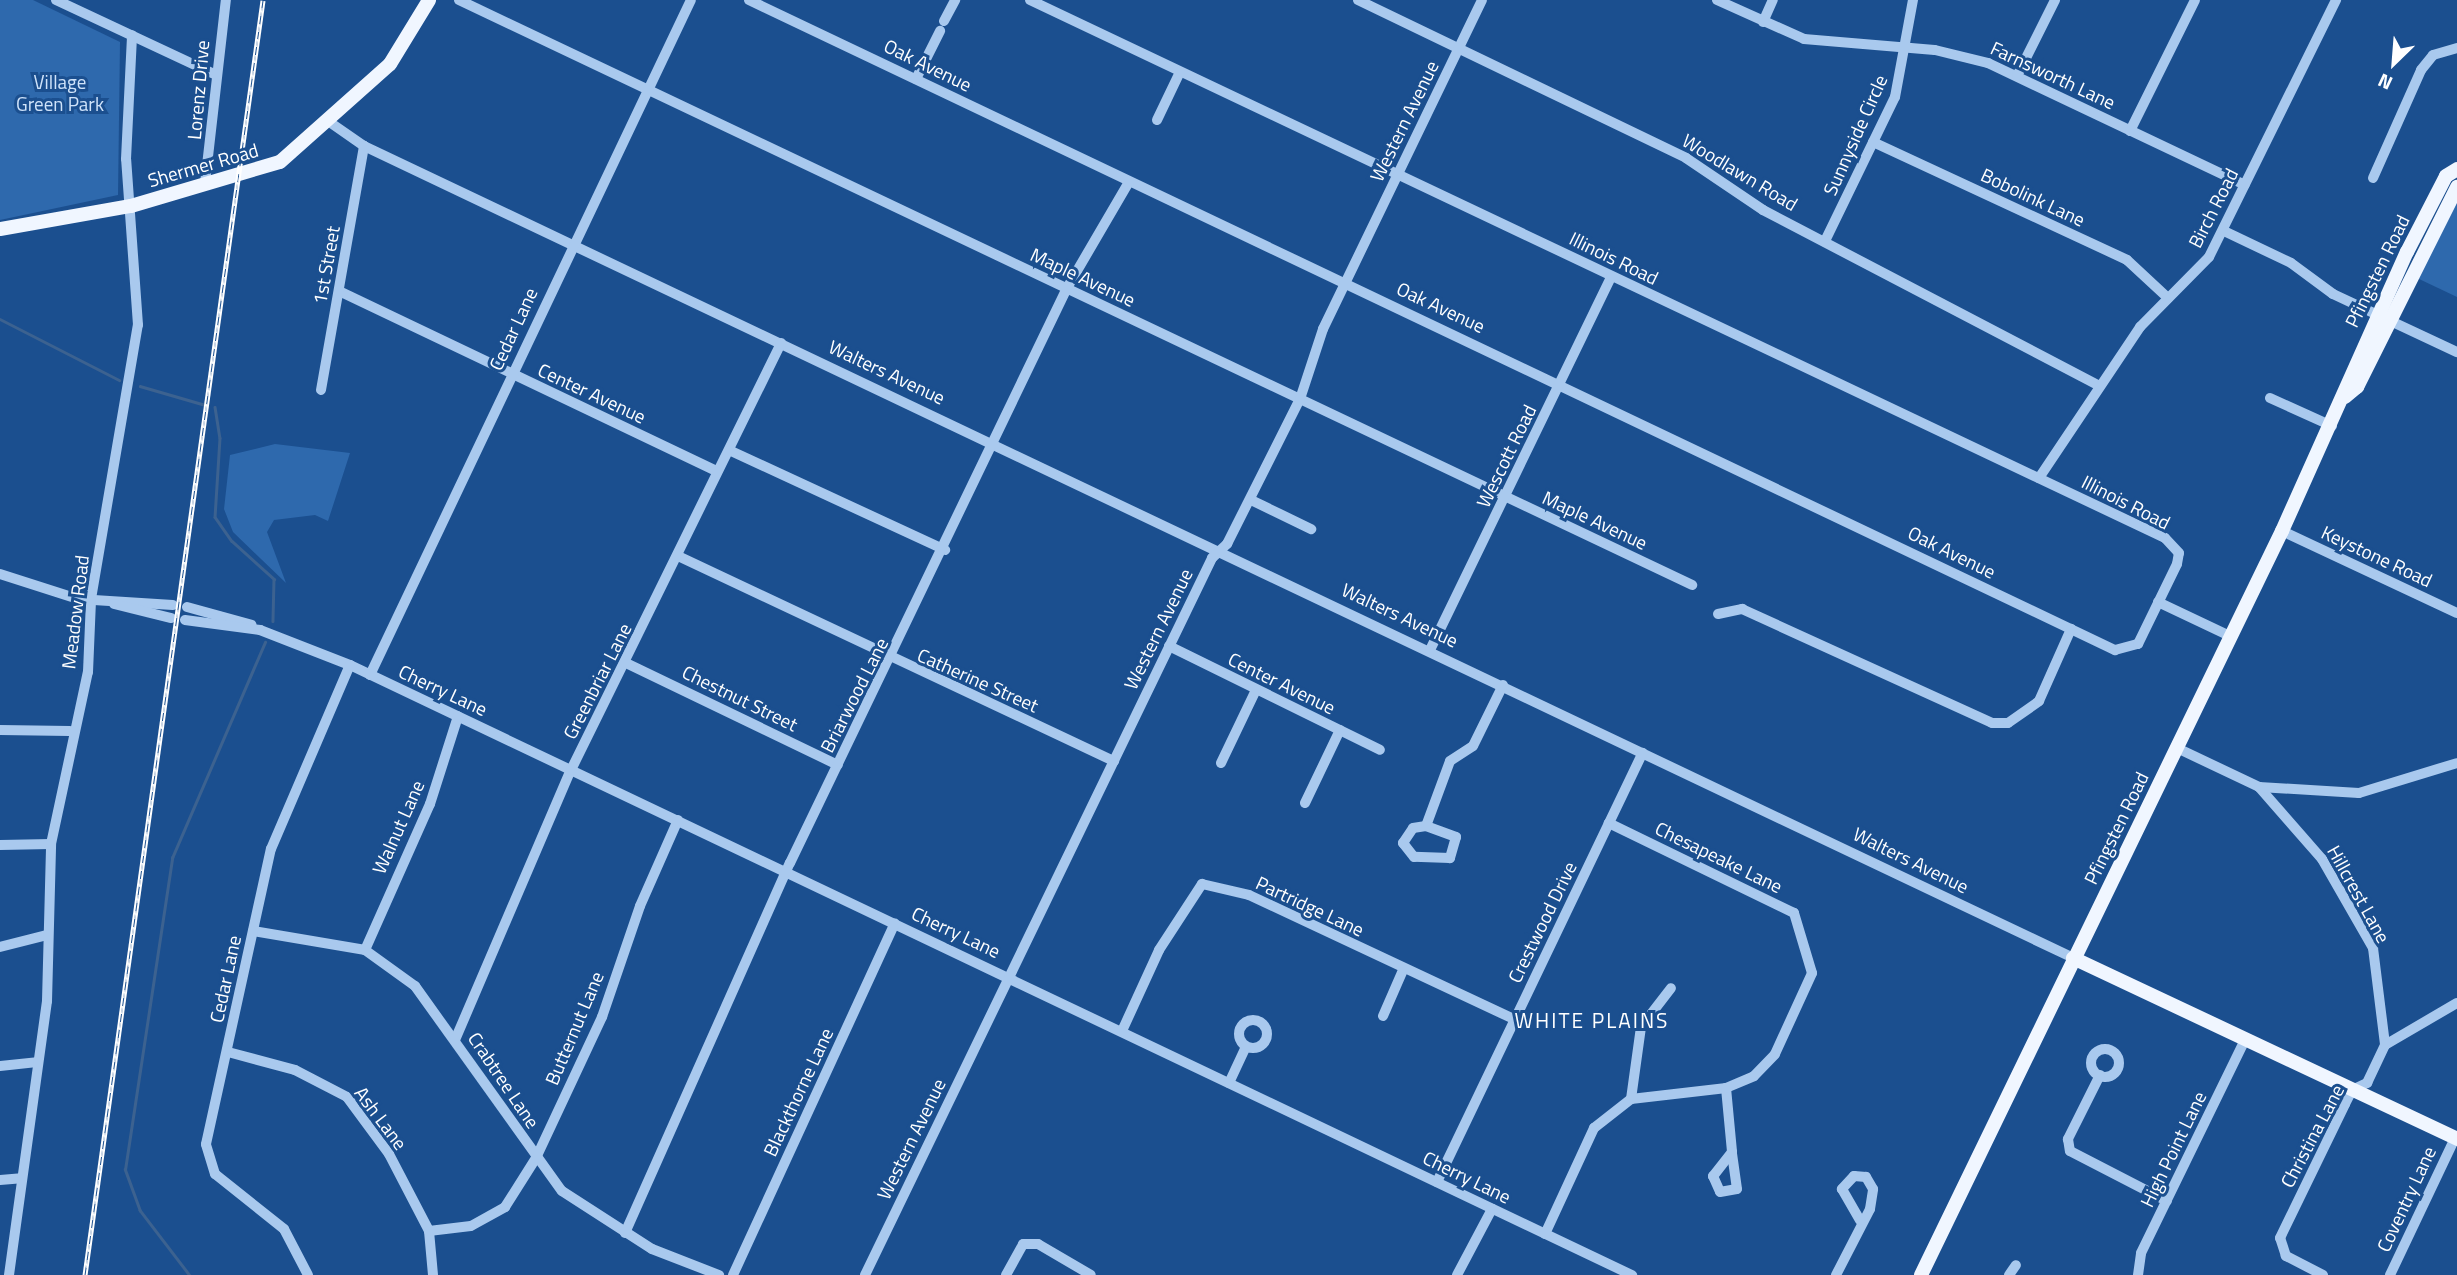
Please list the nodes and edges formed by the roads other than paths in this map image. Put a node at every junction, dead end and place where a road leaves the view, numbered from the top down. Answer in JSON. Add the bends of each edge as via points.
{"nodes":[{"id":1,"x":57,"y":0,"type":"edge"},
{"id":2,"x":226,"y":0,"type":"edge"},
{"id":3,"x":429,"y":0,"type":"edge"},
{"id":4,"x":459,"y":0,"type":"edge"},
{"id":5,"x":691,"y":0,"type":"edge"},
{"id":6,"x":749,"y":0,"type":"edge"},
{"id":7,"x":955,"y":0,"type":"edge"},
{"id":8,"x":1030,"y":0,"type":"edge"},
{"id":9,"x":1358,"y":0,"type":"edge"},
{"id":10,"x":1482,"y":0,"type":"edge"},
{"id":11,"x":1717,"y":0,"type":"edge"},
{"id":12,"x":1773,"y":0,"type":"edge"},
{"id":13,"x":1913,"y":0,"type":"edge"},
{"id":14,"x":2055,"y":0,"type":"edge"},
{"id":15,"x":2195,"y":0,"type":"edge"},
{"id":16,"x":2336,"y":0,"type":"edge"},
{"id":17,"x":1763,"y":22,"type":"junction"},
{"id":18,"x":132,"y":35,"type":"junction"},
{"id":19,"x":1903,"y":47,"type":"junction"},
{"id":20,"x":1459,"y":48,"type":"junction"},
{"id":21,"x":2457,"y":48,"type":"edge"},
{"id":22,"x":1180,"y":72,"type":"junction"},
{"id":23,"x":214,"y":74,"type":"junction"},
{"id":24,"x":2017,"y":76,"type":"junction"},
{"id":25,"x":916,"y":79,"type":"junction"},
{"id":26,"x":647,"y":89,"type":"junction"},
{"id":27,"x":1157,"y":120,"type":"dead end"},
{"id":28,"x":328,"y":121,"type":"junction"},
{"id":29,"x":2130,"y":131,"type":"junction"},
{"id":30,"x":1873,"y":142,"type":"junction"},
{"id":31,"x":364,"y":145,"type":"junction"},
{"id":32,"x":2457,"y":169,"type":"edge"},
{"id":33,"x":1398,"y":173,"type":"junction"},
{"id":34,"x":2373,"y":178,"type":"dead end"},
{"id":35,"x":1129,"y":181,"type":"junction"},
{"id":36,"x":205,"y":183,"type":"junction"},
{"id":37,"x":2245,"y":185,"type":"junction"},
{"id":38,"x":2457,"y":187,"type":"edge"},
{"id":39,"x":131,"y":206,"type":"junction"},
{"id":40,"x":0,"y":229,"type":"edge"},
{"id":41,"x":2224,"y":231,"type":"junction"},
{"id":42,"x":1825,"y":241,"type":"junction"},
{"id":43,"x":572,"y":243,"type":"junction"},
{"id":44,"x":2414,"y":255,"type":"junction"},
{"id":45,"x":1611,"y":277,"type":"junction"},
{"id":46,"x":1345,"y":281,"type":"junction"},
{"id":47,"x":1067,"y":288,"type":"junction"},
{"id":48,"x":339,"y":291,"type":"junction"},
{"id":49,"x":2168,"y":298,"type":"junction"},
{"id":50,"x":2384,"y":318,"type":"junction"},
{"id":51,"x":781,"y":343,"type":"junction"},
{"id":52,"x":2457,"y":352,"type":"edge"},
{"id":53,"x":511,"y":375,"type":"junction"},
{"id":54,"x":1561,"y":383,"type":"junction"},
{"id":55,"x":2098,"y":385,"type":"junction"},
{"id":56,"x":321,"y":390,"type":"dead end"},
{"id":57,"x":2270,"y":398,"type":"dead end"},
{"id":58,"x":1300,"y":399,"type":"junction"},
{"id":59,"x":2332,"y":426,"type":"junction"},
{"id":60,"x":993,"y":443,"type":"junction"},
{"id":61,"x":731,"y":451,"type":"junction"},
{"id":62,"x":717,"y":471,"type":"junction"},
{"id":63,"x":2039,"y":478,"type":"junction"},
{"id":64,"x":1506,"y":497,"type":"junction"},
{"id":65,"x":1251,"y":500,"type":"junction"},
{"id":66,"x":1311,"y":530,"type":"dead end"},
{"id":67,"x":2282,"y":531,"type":"junction"},
{"id":68,"x":945,"y":550,"type":"junction"},
{"id":69,"x":1220,"y":551,"type":"junction"},
{"id":70,"x":678,"y":556,"type":"junction"},
{"id":71,"x":0,"y":574,"type":"edge"},
{"id":72,"x":1692,"y":585,"type":"dead end"},
{"id":73,"x":92,"y":599,"type":"junction"},
{"id":74,"x":105,"y":601,"type":"junction"},
{"id":75,"x":2158,"y":602,"type":"junction"},
{"id":76,"x":173,"y":605,"type":"dead end"},
{"id":77,"x":187,"y":607,"type":"dead end"},
{"id":78,"x":2457,"y":613,"type":"edge"},
{"id":79,"x":1718,"y":614,"type":"dead end"},
{"id":80,"x":171,"y":618,"type":"dead end"},
{"id":81,"x":185,"y":620,"type":"dead end"},
{"id":82,"x":2071,"y":629,"type":"junction"},
{"id":83,"x":260,"y":630,"type":"junction"},
{"id":84,"x":2230,"y":636,"type":"junction"},
{"id":85,"x":1169,"y":646,"type":"junction"},
{"id":86,"x":1430,"y":650,"type":"junction"},
{"id":87,"x":892,"y":660,"type":"junction"},
{"id":88,"x":626,"y":663,"type":"junction"},
{"id":89,"x":350,"y":665,"type":"junction"},
{"id":90,"x":370,"y":675,"type":"junction"},
{"id":91,"x":1503,"y":685,"type":"junction"},
{"id":92,"x":1256,"y":690,"type":"junction"},
{"id":93,"x":458,"y":716,"type":"junction"},
{"id":94,"x":0,"y":730,"type":"edge"},
{"id":95,"x":1340,"y":730,"type":"junction"},
{"id":96,"x":71,"y":731,"type":"junction"},
{"id":97,"x":2177,"y":748,"type":"junction"},
{"id":98,"x":1380,"y":750,"type":"dead end"},
{"id":99,"x":1643,"y":753,"type":"junction"},
{"id":100,"x":1114,"y":761,"type":"junction"},
{"id":101,"x":1221,"y":763,"type":"dead end"},
{"id":102,"x":2457,"y":763,"type":"edge"},
{"id":103,"x":838,"y":765,"type":"junction"},
{"id":104,"x":571,"y":770,"type":"junction"},
{"id":105,"x":2259,"y":787,"type":"junction"},
{"id":106,"x":1305,"y":803,"type":"dead end"},
{"id":107,"x":678,"y":820,"type":"junction"},
{"id":108,"x":1609,"y":823,"type":"junction"},
{"id":109,"x":1426,"y":826,"type":"junction"},
{"id":110,"x":51,"y":844,"type":"junction"},
{"id":111,"x":0,"y":845,"type":"edge"},
{"id":112,"x":786,"y":872,"type":"junction"},
{"id":113,"x":895,"y":923,"type":"junction"},
{"id":114,"x":253,"y":931,"type":"junction"},
{"id":115,"x":47,"y":935,"type":"junction"},
{"id":116,"x":0,"y":947,"type":"edge"},
{"id":117,"x":365,"y":950,"type":"junction"},
{"id":118,"x":2073,"y":958,"type":"junction"},
{"id":119,"x":1403,"y":970,"type":"junction"},
{"id":120,"x":1009,"y":977,"type":"junction"},
{"id":121,"x":1671,"y":988,"type":"dead end"},
{"id":122,"x":2457,"y":1003,"type":"edge"},
{"id":123,"x":1383,"y":1016,"type":"dead end"},
{"id":124,"x":1514,"y":1019,"type":"junction"},
{"id":125,"x":1122,"y":1031,"type":"junction"},
{"id":126,"x":455,"y":1040,"type":"junction"},
{"id":127,"x":2245,"y":1040,"type":"junction"},
{"id":128,"x":2385,"y":1045,"type":"junction"},
{"id":129,"x":1247,"y":1047,"type":"dead end"},
{"id":130,"x":228,"y":1052,"type":"junction"},
{"id":131,"x":37,"y":1062,"type":"junction"},
{"id":132,"x":0,"y":1066,"type":"edge"},
{"id":133,"x":2100,"y":1075,"type":"dead end"},
{"id":134,"x":1229,"y":1083,"type":"junction"},
{"id":135,"x":1726,"y":1088,"type":"junction"},
{"id":136,"x":2352,"y":1090,"type":"junction"},
{"id":137,"x":1631,"y":1099,"type":"junction"},
{"id":138,"x":2456,"y":1139,"type":"edge"},
{"id":139,"x":1732,"y":1152,"type":"dead end"},
{"id":140,"x":536,"y":1157,"type":"junction"},
{"id":141,"x":21,"y":1178,"type":"junction"},
{"id":142,"x":0,"y":1180,"type":"edge"},
{"id":143,"x":1437,"y":1182,"type":"junction"},
{"id":144,"x":2167,"y":1201,"type":"junction"},
{"id":145,"x":1492,"y":1209,"type":"junction"},
{"id":146,"x":1860,"y":1220,"type":"dead end"},
{"id":147,"x":429,"y":1231,"type":"junction"},
{"id":148,"x":625,"y":1233,"type":"junction"},
{"id":149,"x":1545,"y":1234,"type":"junction"},
{"id":150,"x":2016,"y":1265,"type":"dead end"},
{"id":151,"x":9,"y":1275,"type":"edge"},
{"id":152,"x":308,"y":1275,"type":"edge"},
{"id":153,"x":433,"y":1275,"type":"edge"},
{"id":154,"x":719,"y":1275,"type":"edge"},
{"id":155,"x":733,"y":1275,"type":"edge"},
{"id":156,"x":865,"y":1275,"type":"edge"},
{"id":157,"x":1006,"y":1275,"type":"edge"},
{"id":158,"x":1091,"y":1275,"type":"edge"},
{"id":159,"x":1457,"y":1275,"type":"edge"},
{"id":160,"x":1632,"y":1275,"type":"edge"},
{"id":161,"x":1836,"y":1275,"type":"edge"},
{"id":162,"x":1921,"y":1275,"type":"edge"},
{"id":163,"x":2009,"y":1275,"type":"edge"},
{"id":164,"x":2138,"y":1275,"type":"edge"},
{"id":165,"x":2323,"y":1275,"type":"edge"},
{"id":166,"x":2390,"y":1275,"type":"edge"}],
"edges":[{"from":1,"to":18,"type":"street"},
{"from":2,"to":23,"type":"street","name":"Lorenz Drive"},
{"from":3,"to":28,"type":"main road","name":"Shermer Road","via":[[390,64]]},
{"from":4,"to":26,"type":"street","name":"Maple Avenue"},
{"from":5,"to":26,"type":"street","name":"Cedar Lane"},
{"from":6,"to":25,"type":"street","name":"Oak Avenue"},
{"from":7,"to":25,"type":"street"},
{"from":8,"to":22,"type":"street","name":"Illinois Road"},
{"from":9,"to":20,"type":"street","name":"Woodlawn Road"},
{"from":10,"to":20,"type":"street","name":"Western Avenue"},
{"from":11,"to":17,"type":"street","name":"Farnsworth Lane"},
{"from":12,"to":17,"type":"street"},
{"from":13,"to":19,"type":"street","name":"Sunnyside Circle"},
{"from":14,"to":24,"type":"street"},
{"from":15,"to":29,"type":"street"},
{"from":16,"to":37,"type":"street","name":"Birch Road"},
{"from":17,"to":19,"type":"street","name":"Farnsworth Lane","via":[[1804,39]]},
{"from":18,"to":23,"type":"street"},
{"from":18,"to":39,"type":"street","name":"Meadow Road","via":[[126,159]]},
{"from":19,"to":24,"type":"street","name":"Farnsworth Lane","via":[[1961,54]]},
{"from":19,"to":30,"type":"street","name":"Sunnyside Circle","via":[[1895,97]]},
{"from":20,"to":33,"type":"street","name":"Western Avenue"},
{"from":20,"to":42,"type":"street","name":"Woodlawn Road","via":[[1686,158],[1763,210]]},
{"from":21,"to":34,"type":"street","via":[[2433,55],[2421,70]]},
{"from":22,"to":27,"type":"street"},
{"from":22,"to":33,"type":"street","name":"Illinois Road"},
{"from":23,"to":36,"type":"street","name":"Lorenz Drive","via":[[219,89]]},
{"from":24,"to":29,"type":"street","name":"Farnsworth Lane"},
{"from":25,"to":35,"type":"street","name":"Oak Avenue"},
{"from":26,"to":43,"type":"street","name":"Cedar Lane"},
{"from":26,"to":47,"type":"street","name":"Maple Avenue"},
{"from":28,"to":31,"type":"street","name":"Walters Avenue"},
{"from":28,"to":36,"type":"main road","name":"Shermer Road","via":[[280,162]]},
{"from":29,"to":37,"type":"street","name":"Farnsworth Lane"},
{"from":30,"to":42,"type":"street","name":"Sunnyside Circle"},
{"from":30,"to":49,"type":"street","name":"Bobolink Lane","via":[[2127,260]]},
{"from":31,"to":43,"type":"street","name":"Walters Avenue"},
{"from":31,"to":48,"type":"street","name":"1st Street"},
{"from":32,"to":44,"type":"main road","name":"Pfingsten Road","via":[[2446,176]]},
{"from":33,"to":45,"type":"street","name":"Illinois Road"},
{"from":33,"to":46,"type":"street","name":"Western Avenue"},
{"from":35,"to":46,"type":"street","name":"Oak Avenue"},
{"from":35,"to":47,"type":"street","name":"Briarwood Lane"},
{"from":36,"to":39,"type":"main road","name":"Shermer Road"},
{"from":37,"to":41,"type":"street","name":"Birch Road"},
{"from":38,"to":44,"type":"main road","name":"Pfingsten Road"},
{"from":39,"to":40,"type":"main road","name":"Shermer Road"},
{"from":39,"to":73,"type":"street","name":"Meadow Road","via":[[139,277],[132,372]]},
{"from":41,"to":49,"type":"street","name":"Birch Road","via":[[2199,270]]},
{"from":41,"to":50,"type":"street"},
{"from":42,"to":55,"type":"street","name":"Woodlawn Road"},
{"from":43,"to":51,"type":"street","name":"Walters Avenue"},
{"from":43,"to":53,"type":"street","name":"Cedar Lane"},
{"from":44,"to":50,"type":"main road","name":"Pfingsten Road"},
{"from":45,"to":54,"type":"street","name":"Wescott Road"},
{"from":45,"to":63,"type":"street","name":"Illinois Road"},
{"from":46,"to":54,"type":"street","name":"Oak Avenue"},
{"from":46,"to":58,"type":"street","name":"Western Avenue"},
{"from":47,"to":58,"type":"street","name":"Maple Avenue"},
{"from":47,"to":60,"type":"street","name":"Briarwood Lane"},
{"from":48,"to":53,"type":"street","name":"Center Avenue"},
{"from":48,"to":56,"type":"street","name":"1st Street"},
{"from":49,"to":55,"type":"street","name":"Birch Road"},
{"from":50,"to":52,"type":"street"},
{"from":50,"to":59,"type":"main road","name":"Pfingsten Road","via":[[2357,387],[2345,397]]},
{"from":51,"to":60,"type":"street","name":"Walters Avenue"},
{"from":51,"to":61,"type":"street","name":"Greenbriar Lane"},
{"from":53,"to":62,"type":"street","name":"Center Avenue"},
{"from":53,"to":90,"type":"street","name":"Cedar Lane"},
{"from":54,"to":64,"type":"street","name":"Wescott Road"},
{"from":54,"to":82,"type":"street","name":"Oak Avenue"},
{"from":55,"to":63,"type":"street","name":"Birch Road"},
{"from":57,"to":59,"type":"street"},
{"from":58,"to":64,"type":"street","name":"Maple Avenue"},
{"from":58,"to":65,"type":"street","name":"Western Avenue"},
{"from":59,"to":67,"type":"main road","name":"Pfingsten Road"},
{"from":60,"to":68,"type":"street","name":"Briarwood Lane"},
{"from":60,"to":69,"type":"street","name":"Walters Avenue"},
{"from":61,"to":62,"type":"street","name":"Greenbriar Lane"},
{"from":61,"to":68,"type":"street"},
{"from":62,"to":70,"type":"street","name":"Greenbriar Lane"},
{"from":63,"to":75,"type":"street","name":"Illinois Road","via":[[2165,538],[2179,553]]},
{"from":64,"to":72,"type":"street","name":"Maple Avenue"},
{"from":64,"to":86,"type":"street","name":"Wescott Road"},
{"from":65,"to":66,"type":"street"},
{"from":65,"to":69,"type":"street","name":"Western Avenue"},
{"from":67,"to":78,"type":"street","name":"Keystone Road"},
{"from":67,"to":84,"type":"main road","name":"Pfingsten Road"},
{"from":68,"to":87,"type":"street","name":"Briarwood Lane"},
{"from":69,"to":85,"type":"street","name":"Western Avenue"},
{"from":69,"to":86,"type":"street","name":"Walters Avenue"},
{"from":70,"to":87,"type":"street","name":"Catherine Street"},
{"from":70,"to":88,"type":"street","name":"Greenbriar Lane"},
{"from":71,"to":73,"type":"street","via":[[40,592]]},
{"from":73,"to":74,"type":"street"},
{"from":73,"to":96,"type":"street","name":"Meadow Road","via":[[88,672]]},
{"from":74,"to":76,"type":"street"},
{"from":74,"to":80,"type":"street"},
{"from":75,"to":82,"type":"street","name":"Oak Avenue","via":[[2138,644],[2115,650]]},
{"from":75,"to":84,"type":"street"},
{"from":77,"to":83,"type":"street","name":"Cherry Lane"},
{"from":79,"to":82,"type":"street","via":[[1742,609],[1992,723],[2008,723],[2039,701]]},
{"from":81,"to":83,"type":"street","name":"Cherry Lane"},
{"from":83,"to":89,"type":"street","name":"Cherry Lane"},
{"from":84,"to":97,"type":"main road","name":"Pfingsten Road"},
{"from":85,"to":92,"type":"street","name":"Center Avenue"},
{"from":85,"to":100,"type":"street","name":"Western Avenue"},
{"from":86,"to":91,"type":"street","name":"Walters Avenue"},
{"from":87,"to":100,"type":"street","name":"Catherine Street"},
{"from":87,"to":103,"type":"street","name":"Briarwood Lane"},
{"from":88,"to":103,"type":"street","name":"Chestnut Street"},
{"from":88,"to":104,"type":"street","name":"Greenbriar Lane"},
{"from":89,"to":90,"type":"street","name":"Cherry Lane"},
{"from":89,"to":114,"type":"street","name":"Cedar Lane","via":[[271,849]]},
{"from":90,"to":93,"type":"street","name":"Cherry Lane"},
{"from":91,"to":99,"type":"street","name":"Walters Avenue"},
{"from":91,"to":109,"type":"street","via":[[1473,746],[1450,761]]},
{"from":92,"to":95,"type":"street","name":"Center Avenue"},
{"from":92,"to":101,"type":"street"},
{"from":93,"to":104,"type":"street","name":"Cherry Lane"},
{"from":93,"to":117,"type":"street","name":"Walnut Lane","via":[[430,804]]},
{"from":94,"to":96,"type":"street"},
{"from":95,"to":98,"type":"street","name":"Center Avenue"},
{"from":95,"to":106,"type":"street"},
{"from":96,"to":110,"type":"street","name":"Meadow Road"},
{"from":97,"to":105,"type":"street","name":"Hillcrest Lane"},
{"from":97,"to":118,"type":"main road","name":"Pfingsten Road"},
{"from":99,"to":108,"type":"street","name":"Crestwood Drive"},
{"from":99,"to":118,"type":"street","name":"Walters Avenue"},
{"from":100,"to":120,"type":"street","name":"Western Avenue"},
{"from":102,"to":105,"type":"street","via":[[2359,793]]},
{"from":103,"to":112,"type":"street","name":"Briarwood Lane"},
{"from":104,"to":107,"type":"street","name":"Cherry Lane"},
{"from":104,"to":126,"type":"street","name":"Greenbriar Lane","via":[[500,946]]},
{"from":105,"to":128,"type":"street","name":"Hillcrest Lane","via":[[2322,859],[2373,948]]},
{"from":107,"to":112,"type":"street","name":"Cherry Lane"},
{"from":107,"to":140,"type":"street","name":"Butternut Lane","via":[[640,906],[602,1017]]},
{"from":108,"to":124,"type":"street","name":"Crestwood Drive"},
{"from":108,"to":135,"type":"street","name":"Chesapeake Lane","via":[[1794,913],[1812,973],[1774,1054],[1754,1076]]},
{"from":109,"to":109,"type":"street","via":[[1456,837],[1450,858],[1426,861],[1407,851],[1406,834]]},
{"from":110,"to":111,"type":"street"},
{"from":110,"to":115,"type":"street","name":"Meadow Road"},
{"from":112,"to":113,"type":"street","name":"Cherry Lane"},
{"from":112,"to":148,"type":"street","name":"Briarwood Lane"},
{"from":113,"to":120,"type":"street","name":"Cherry Lane"},
{"from":113,"to":155,"type":"street","name":"Blackthorne Lane"},
{"from":114,"to":117,"type":"street","name":"Crabtree Lane"},
{"from":114,"to":130,"type":"street","name":"Cedar Lane"},
{"from":115,"to":116,"type":"street"},
{"from":115,"to":131,"type":"street","name":"Meadow Road","via":[[47,1002]]},
{"from":117,"to":126,"type":"street","name":"Crabtree Lane","via":[[415,986]]},
{"from":118,"to":127,"type":"main road","name":"Walters Avenue"},
{"from":118,"to":162,"type":"main road","name":"Pfingsten Road"},
{"from":119,"to":123,"type":"street"},
{"from":119,"to":124,"type":"street","name":"Partridge Lane"},
{"from":119,"to":125,"type":"street","name":"Partridge Lane","via":[[1249,895],[1202,884],[1159,950]]},
{"from":120,"to":125,"type":"street","name":"Cherry Lane"},
{"from":120,"to":156,"type":"street","name":"Western Avenue"},
{"from":121,"to":137,"type":"street","via":[[1640,1027]]},
{"from":122,"to":128,"type":"street"},
{"from":124,"to":143,"type":"street","name":"Crestwood Drive"},
{"from":125,"to":134,"type":"street","name":"Cherry Lane"},
{"from":126,"to":140,"type":"street","name":"Crabtree Lane"},
{"from":127,"to":136,"type":"main road","name":"Walters Avenue"},
{"from":127,"to":144,"type":"street","name":"High Point Lane"},
{"from":128,"to":136,"type":"street","name":"Christina Lane","via":[[2367,1083]]},
{"from":129,"to":134,"type":"street"},
{"from":130,"to":147,"type":"street","name":"Ash Lane","via":[[295,1070],[347,1097],[389,1154]]},
{"from":130,"to":152,"type":"street","name":"Cedar Lane","via":[[206,1144],[215,1174],[284,1229]]},
{"from":131,"to":132,"type":"street"},
{"from":131,"to":141,"type":"street","name":"Meadow Road"},
{"from":133,"to":144,"type":"street","via":[[2068,1139],[2070,1151]]},
{"from":134,"to":143,"type":"street","name":"Cherry Lane"},
{"from":135,"to":137,"type":"street"},
{"from":135,"to":139,"type":"street"},
{"from":136,"to":138,"type":"main road","name":"Walters Avenue"},
{"from":136,"to":165,"type":"street","name":"Christina Lane","via":[[2280,1249]]},
{"from":137,"to":149,"type":"street","via":[[1594,1128]]},
{"from":138,"to":166,"type":"street","name":"Coventry Lane"},
{"from":140,"to":147,"type":"street","name":"Butternut Lane","via":[[505,1207],[471,1226]]},
{"from":140,"to":148,"type":"street","name":"Crabtree Lane","via":[[562,1191]]},
{"from":141,"to":142,"type":"street"},
{"from":141,"to":151,"type":"street","name":"Meadow Road"},
{"from":143,"to":145,"type":"street","name":"Cherry Lane"},
{"from":144,"to":164,"type":"street","name":"High Point Lane","via":[[2141,1253]]},
{"from":145,"to":149,"type":"street","name":"Cherry Lane"},
{"from":145,"to":159,"type":"street"},
{"from":146,"to":161,"type":"street"},
{"from":147,"to":153,"type":"street","name":"Ash Lane"},
{"from":148,"to":154,"type":"street","name":"Crabtree Lane"},
{"from":149,"to":160,"type":"street","name":"Cherry Lane"},
{"from":150,"to":163,"type":"street"},
{"from":157,"to":158,"type":"street","via":[[1023,1244],[1038,1244]]}]}
